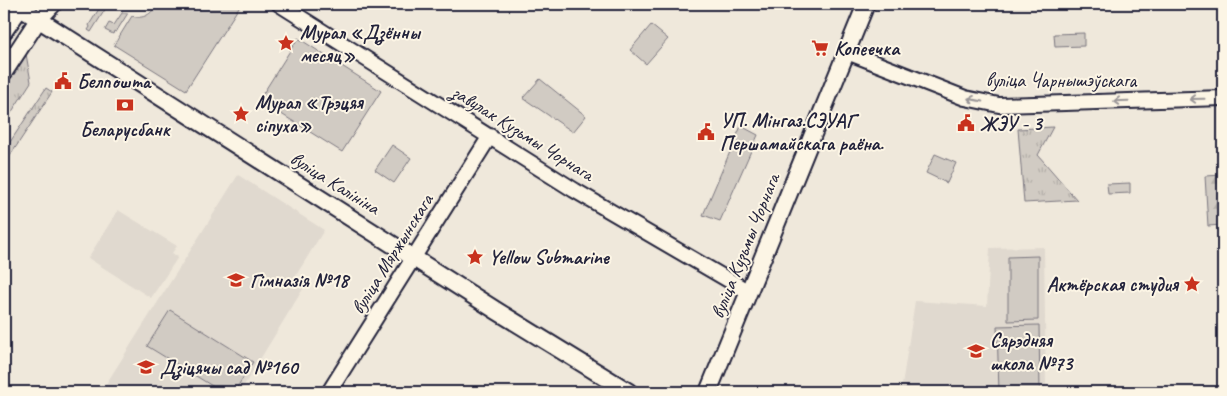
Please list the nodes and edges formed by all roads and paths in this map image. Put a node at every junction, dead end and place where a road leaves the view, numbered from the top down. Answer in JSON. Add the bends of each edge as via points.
{"nodes":[{"id":1,"x":53,"y":4,"type":"edge"},
{"id":2,"x":279,"y":4,"type":"edge"},
{"id":3,"x":866,"y":4,"type":"edge"},
{"id":4,"x":21,"y":6,"type":"edge"},
{"id":5,"x":38,"y":20,"type":"junction"},
{"id":6,"x":4,"y":31,"type":"edge"},
{"id":7,"x":847,"y":52,"type":"junction"},
{"id":8,"x":4,"y":72,"type":"edge"},
{"id":9,"x":1223,"y":98,"type":"edge"},
{"id":10,"x":490,"y":136,"type":"junction"},
{"id":11,"x":414,"y":258,"type":"junction"},
{"id":12,"x":749,"y":292,"type":"junction"},
{"id":13,"x":330,"y":392,"type":"edge"},
{"id":14,"x":629,"y":392,"type":"edge"},
{"id":15,"x":708,"y":392,"type":"edge"}],
"edges":[{"from":1,"to":5,"type":"main road"},
{"from":2,"to":10,"type":"street","name":"завулак Кузьмы Чорнага"},
{"from":3,"to":7,"type":"main road","name":"вуліца Кузьмы Чорнага"},
{"from":4,"to":5,"type":"main road","name":"вуліца Калініна"},
{"from":4,"to":6,"type":"main road"},
{"from":5,"to":8,"type":"main road"},
{"from":5,"to":11,"type":"main road","name":"вуліца Калініна"},
{"from":9,"to":7,"type":"street","name":"вуліца Чарнышэўскага","one_way":true,"via":[[1000,105],[965,98]]},
{"from":7,"to":12,"type":"main road","name":"вуліца Кузьмы Чорнага"},
{"from":10,"to":11,"type":"street","name":"вуліца Мяржынскага"},
{"from":10,"to":12,"type":"street","name":"завулак Кузьмы Чорнага","via":[[671,248]]},
{"from":11,"to":13,"type":"street","name":"вуліца Мяржынскага"},
{"from":11,"to":14,"type":"main road","name":"вуліца Калініна"},
{"from":12,"to":15,"type":"main road","name":"вуліца Кузьмы Чорнага"}]}
